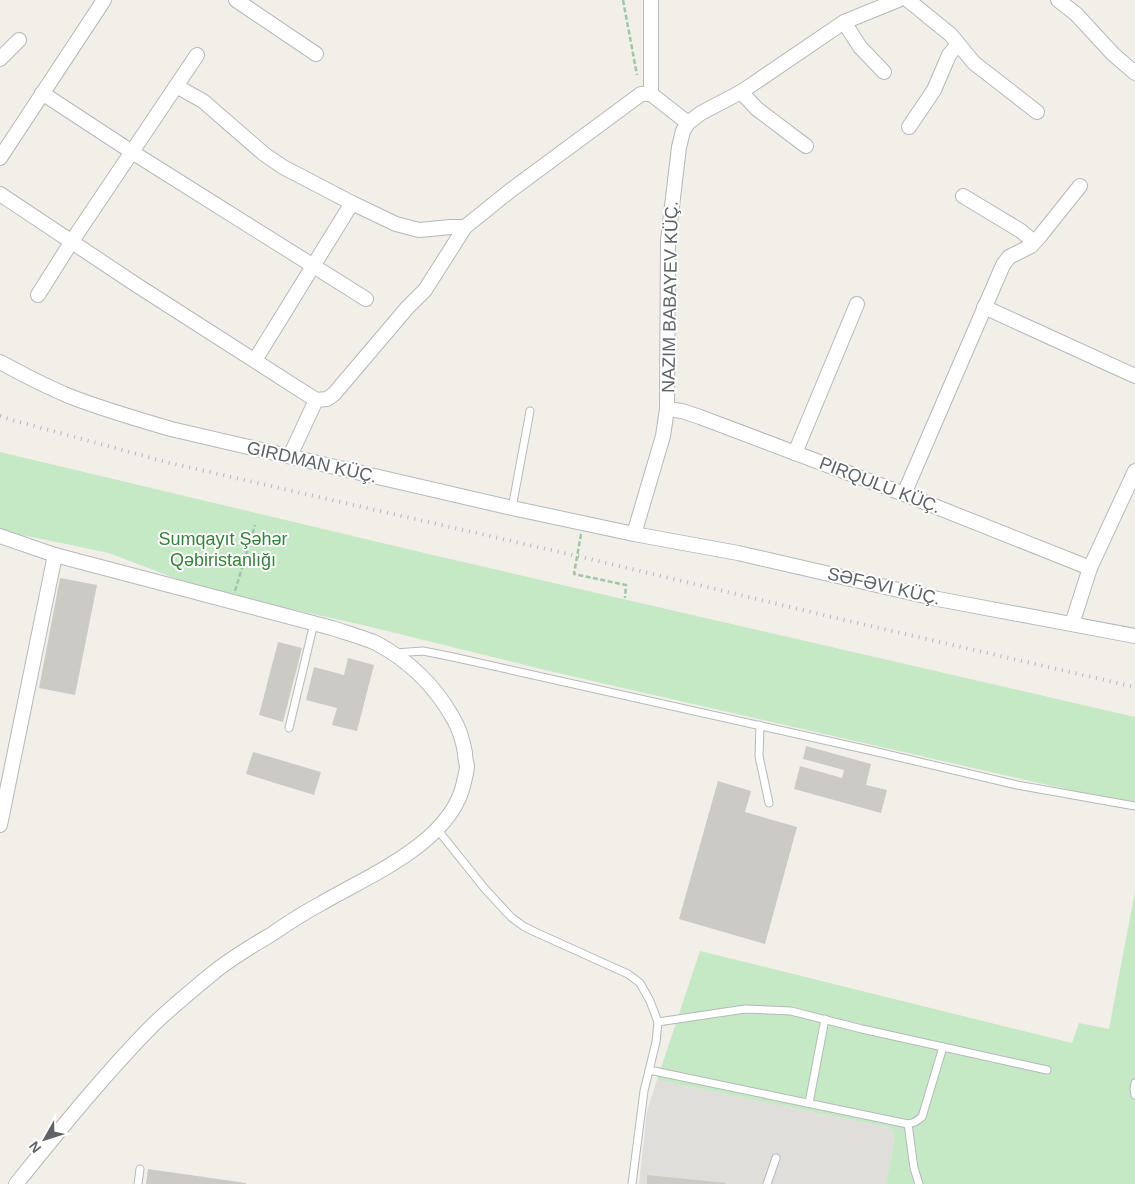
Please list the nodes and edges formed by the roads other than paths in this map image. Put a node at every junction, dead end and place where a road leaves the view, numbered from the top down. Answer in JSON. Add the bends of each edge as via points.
{"nodes":[{"id":1,"x":104,"y":0,"type":"edge"},
{"id":2,"x":236,"y":0,"type":"edge"},
{"id":3,"x":651,"y":0,"type":"edge"},
{"id":4,"x":898,"y":0,"type":"edge"},
{"id":5,"x":908,"y":0,"type":"edge"},
{"id":6,"x":1058,"y":0,"type":"edge"},
{"id":7,"x":844,"y":22,"type":"junction"},
{"id":8,"x":19,"y":40,"type":"dead end"},
{"id":9,"x":958,"y":44,"type":"junction"},
{"id":10,"x":316,"y":54,"type":"dead end"},
{"id":11,"x":196,"y":55,"type":"dead end"},
{"id":12,"x":0,"y":59,"type":"edge"},
{"id":13,"x":884,"y":72,"type":"dead end"},
{"id":14,"x":1135,"y":74,"type":"edge"},
{"id":15,"x":176,"y":86,"type":"junction"},
{"id":16,"x":741,"y":92,"type":"junction"},
{"id":17,"x":42,"y":93,"type":"junction"},
{"id":18,"x":646,"y":94,"type":"junction"},
{"id":19,"x":1037,"y":112,"type":"dead end"},
{"id":20,"x":688,"y":123,"type":"junction"},
{"id":21,"x":909,"y":127,"type":"dead end"},
{"id":22,"x":806,"y":146,"type":"dead end"},
{"id":23,"x":132,"y":152,"type":"junction"},
{"id":24,"x":0,"y":158,"type":"edge"},
{"id":25,"x":1080,"y":186,"type":"dead end"},
{"id":26,"x":0,"y":194,"type":"edge"},
{"id":27,"x":963,"y":196,"type":"dead end"},
{"id":28,"x":352,"y":203,"type":"junction"},
{"id":29,"x":466,"y":227,"type":"junction"},
{"id":30,"x":72,"y":241,"type":"junction"},
{"id":31,"x":1034,"y":242,"type":"junction"},
{"id":32,"x":313,"y":266,"type":"junction"},
{"id":33,"x":38,"y":295,"type":"dead end"},
{"id":34,"x":366,"y":299,"type":"dead end"},
{"id":35,"x":857,"y":304,"type":"dead end"},
{"id":36,"x":984,"y":307,"type":"junction"},
{"id":37,"x":255,"y":360,"type":"junction"},
{"id":38,"x":0,"y":362,"type":"edge"},
{"id":39,"x":1135,"y":376,"type":"edge"},
{"id":40,"x":316,"y":400,"type":"junction"},
{"id":41,"x":667,"y":409,"type":"junction"},
{"id":42,"x":530,"y":410,"type":"dead end"},
{"id":43,"x":795,"y":453,"type":"junction"},
{"id":44,"x":290,"y":456,"type":"junction"},
{"id":45,"x":1135,"y":471,"type":"edge"},
{"id":46,"x":904,"y":494,"type":"junction"},
{"id":47,"x":512,"y":508,"type":"junction"},
{"id":48,"x":634,"y":534,"type":"junction"},
{"id":49,"x":0,"y":536,"type":"edge"},
{"id":50,"x":55,"y":554,"type":"junction"},
{"id":51,"x":1090,"y":568,"type":"junction"},
{"id":52,"x":314,"y":623,"type":"junction"},
{"id":53,"x":1072,"y":624,"type":"junction"},
{"id":54,"x":1135,"y":636,"type":"edge"},
{"id":55,"x":393,"y":653,"type":"junction"},
{"id":56,"x":760,"y":725,"type":"junction"},
{"id":57,"x":289,"y":728,"type":"dead end"},
{"id":58,"x":769,"y":803,"type":"dead end"},
{"id":59,"x":1135,"y":806,"type":"edge"},
{"id":60,"x":0,"y":825,"type":"edge"},
{"id":61,"x":438,"y":829,"type":"junction"},
{"id":62,"x":825,"y":1019,"type":"junction"},
{"id":63,"x":658,"y":1022,"type":"junction"},
{"id":64,"x":943,"y":1047,"type":"junction"},
{"id":65,"x":649,"y":1070,"type":"junction"},
{"id":66,"x":1048,"y":1070,"type":"dead end"},
{"id":67,"x":1135,"y":1082,"type":"edge"},
{"id":68,"x":1135,"y":1095,"type":"edge"},
{"id":69,"x":808,"y":1103,"type":"junction"},
{"id":70,"x":908,"y":1124,"type":"junction"},
{"id":71,"x":776,"y":1158,"type":"dead end"},
{"id":72,"x":140,"y":1169,"type":"dead end"},
{"id":73,"x":16,"y":1184,"type":"edge"},
{"id":74,"x":138,"y":1184,"type":"edge"},
{"id":75,"x":632,"y":1184,"type":"edge"},
{"id":76,"x":767,"y":1184,"type":"edge"},
{"id":77,"x":919,"y":1184,"type":"edge"}],
"edges":[{"from":1,"to":17,"type":"street"},
{"from":2,"to":10,"type":"street"},
{"from":3,"to":18,"type":"street"},
{"from":4,"to":7,"type":"street"},
{"from":5,"to":9,"type":"street","via":[[945,28]]},
{"from":6,"to":14,"type":"street"},
{"from":7,"to":13,"type":"street","via":[[860,47]]},
{"from":7,"to":16,"type":"street"},
{"from":8,"to":12,"type":"street"},
{"from":9,"to":19,"type":"street","via":[[974,63]]},
{"from":9,"to":21,"type":"street","via":[[949,55],[934,90]]},
{"from":11,"to":15,"type":"street"},
{"from":15,"to":23,"type":"street"},
{"from":15,"to":28,"type":"street","via":[[203,100],[283,167]]},
{"from":16,"to":20,"type":"street"},
{"from":16,"to":22,"type":"street","via":[[757,109]]},
{"from":17,"to":23,"type":"street"},
{"from":17,"to":24,"type":"street"},
{"from":18,"to":20,"type":"street"},
{"from":18,"to":29,"type":"street","via":[[511,190]]},
{"from":20,"to":41,"type":"street","name":"NAZIM BABAYEV KÜÇ.","via":[[679,148],[668,240]]},
{"from":23,"to":30,"type":"street"},
{"from":23,"to":32,"type":"street"},
{"from":25,"to":31,"type":"street"},
{"from":26,"to":30,"type":"street"},
{"from":27,"to":31,"type":"street"},
{"from":28,"to":29,"type":"street","via":[[396,224],[419,230]]},
{"from":28,"to":32,"type":"street"},
{"from":29,"to":40,"type":"street","via":[[425,290],[334,394],[327,399]]},
{"from":30,"to":33,"type":"street"},
{"from":30,"to":37,"type":"street"},
{"from":31,"to":36,"type":"street","via":[[1003,265]]},
{"from":32,"to":34,"type":"street"},
{"from":32,"to":37,"type":"street"},
{"from":35,"to":43,"type":"street"},
{"from":36,"to":39,"type":"street"},
{"from":36,"to":46,"type":"street"},
{"from":37,"to":40,"type":"street"},
{"from":38,"to":44,"type":"street","name":"GIRDMAN KÜÇ.","via":[[69,396],[122,414]]},
{"from":40,"to":44,"type":"street"},
{"from":41,"to":43,"type":"street","name":"PIRQULU KÜÇ.","via":[[700,417]]},
{"from":41,"to":48,"type":"street","name":"NAZIM BABAYEV KÜÇ.","via":[[663,436]]},
{"from":42,"to":47,"type":"lane"},
{"from":43,"to":46,"type":"street","name":"PIRQULU KÜÇ."},
{"from":44,"to":47,"type":"street","name":"GIRDMAN KÜÇ."},
{"from":45,"to":51,"type":"street"},
{"from":46,"to":51,"type":"street","name":"PIRQULU KÜÇ."},
{"from":47,"to":48,"type":"street","name":"GIRDMAN KÜÇ."},
{"from":48,"to":53,"type":"street","name":"SƏFƏVI KÜÇ."},
{"from":49,"to":50,"type":"street"},
{"from":50,"to":52,"type":"street"},
{"from":50,"to":60,"type":"street"},
{"from":51,"to":53,"type":"street"},
{"from":52,"to":55,"type":"street","via":[[356,635]]},
{"from":52,"to":57,"type":"lane"},
{"from":53,"to":54,"type":"street","name":"SƏFƏVI KÜÇ."},
{"from":55,"to":56,"type":"lane","via":[[423,651]]},
{"from":55,"to":61,"type":"street","via":[[412,667],[444,702],[457,724],[464,745],[467,767],[462,793]]},
{"from":56,"to":58,"type":"lane","via":[[759,756]]},
{"from":56,"to":59,"type":"lane","via":[[1017,785]]},
{"from":61,"to":63,"type":"lane","via":[[484,889],[511,917],[535,932],[628,974],[640,983]]},
{"from":61,"to":73,"type":"street","via":[[396,862],[240,953],[189,992],[112,1069]]},
{"from":62,"to":63,"type":"lane","via":[[791,1010],[745,1009]]},
{"from":62,"to":64,"type":"lane"},
{"from":62,"to":69,"type":"lane"},
{"from":63,"to":65,"type":"lane"},
{"from":64,"to":66,"type":"lane"},
{"from":64,"to":70,"type":"lane","via":[[922,1116]]},
{"from":65,"to":69,"type":"lane"},
{"from":65,"to":75,"type":"lane"},
{"from":67,"to":68,"type":"lane"},
{"from":69,"to":70,"type":"lane"},
{"from":70,"to":77,"type":"lane"},
{"from":71,"to":76,"type":"lane"},
{"from":72,"to":74,"type":"lane"}]}
